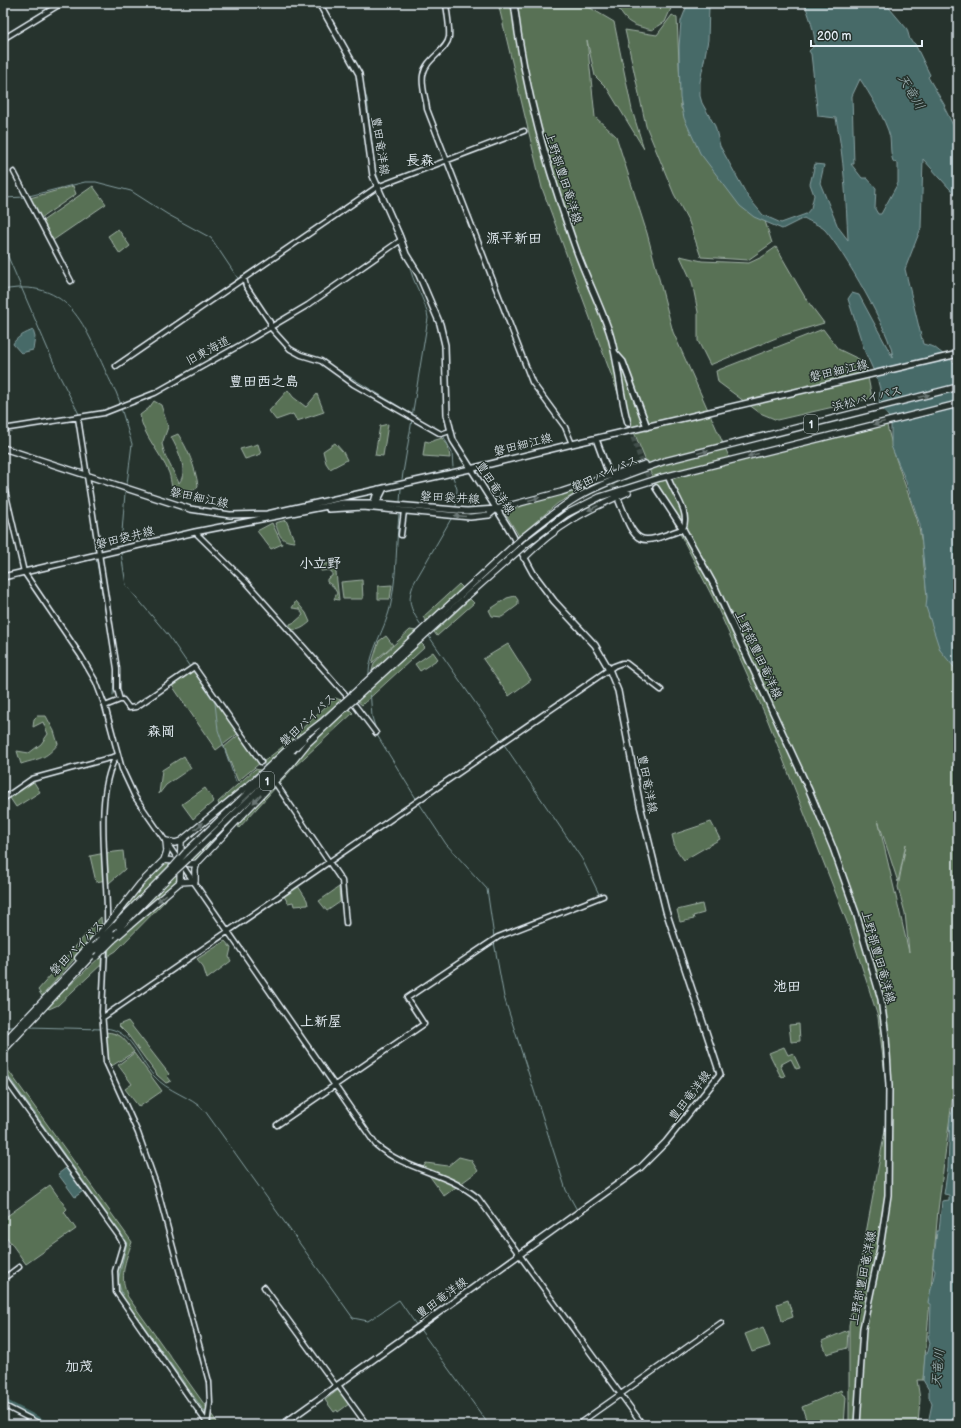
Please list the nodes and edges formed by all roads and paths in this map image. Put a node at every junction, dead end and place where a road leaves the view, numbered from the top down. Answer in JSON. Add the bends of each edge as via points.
{"nodes":[{"id":1,"x":62,"y":3,"type":"edge"},
{"id":2,"x":319,"y":3,"type":"edge"},
{"id":3,"x":446,"y":3,"type":"edge"},
{"id":4,"x":514,"y":3,"type":"edge"},
{"id":5,"x":3,"y":39,"type":"edge"},
{"id":6,"x":524,"y":131,"type":"dead end"},
{"id":7,"x":447,"y":161,"type":"junction"},
{"id":8,"x":14,"y":172,"type":"dead end"},
{"id":9,"x":377,"y":187,"type":"junction"},
{"id":10,"x":402,"y":240,"type":"junction"},
{"id":11,"x":244,"y":278,"type":"junction"},
{"id":12,"x":71,"y":281,"type":"dead end"},
{"id":13,"x":270,"y":327,"type":"junction"},
{"id":14,"x":615,"y":352,"type":"junction"},
{"id":15,"x":958,"y":354,"type":"edge"},
{"id":16,"x":116,"y":366,"type":"dead end"},
{"id":17,"x":958,"y":388,"type":"edge"},
{"id":18,"x":958,"y":404,"type":"edge"},
{"id":19,"x":78,"y":418,"type":"junction"},
{"id":20,"x":628,"y":424,"type":"tunnel mouth"},
{"id":21,"x":649,"y":426,"type":"junction"},
{"id":22,"x":3,"y":429,"type":"edge"},
{"id":23,"x":450,"y":432,"type":"junction"},
{"id":24,"x":596,"y":439,"type":"junction"},
{"id":25,"x":572,"y":444,"type":"junction"},
{"id":26,"x":3,"y":448,"type":"edge"},
{"id":27,"x":665,"y":461,"type":"junction"},
{"id":28,"x":470,"y":469,"type":"junction"},
{"id":29,"x":607,"y":469,"type":"tunnel mouth"},
{"id":30,"x":87,"y":475,"type":"junction"},
{"id":31,"x":668,"y":477,"type":"junction"},
{"id":32,"x":3,"y":482,"type":"edge"},
{"id":33,"x":381,"y":488,"type":"junction"},
{"id":34,"x":656,"y":488,"type":"tunnel mouth"},
{"id":35,"x":619,"y":501,"type":"tunnel mouth"},
{"id":36,"x":374,"y":505,"type":"junction"},
{"id":37,"x":496,"y":508,"type":"junction"},
{"id":38,"x":404,"y":510,"type":"junction"},
{"id":39,"x":683,"y":529,"type":"junction"},
{"id":40,"x":195,"y":532,"type":"junction"},
{"id":41,"x":401,"y":535,"type":"dead end"},
{"id":42,"x":99,"y":555,"type":"junction"},
{"id":43,"x":524,"y":558,"type":"junction"},
{"id":44,"x":24,"y":572,"type":"junction"},
{"id":45,"x":3,"y":577,"type":"edge"},
{"id":46,"x":463,"y":596,"type":"junction"},
{"id":47,"x":609,"y":669,"type":"junction"},
{"id":48,"x":661,"y":690,"type":"dead end"},
{"id":49,"x":346,"y":695,"type":"dead end"},
{"id":50,"x":120,"y":700,"type":"junction"},
{"id":51,"x":354,"y":704,"type":"dead end"},
{"id":52,"x":345,"y":705,"type":"junction"},
{"id":53,"x":105,"y":706,"type":"junction"},
{"id":54,"x":321,"y":723,"type":"junction"},
{"id":55,"x":376,"y":733,"type":"dead end"},
{"id":56,"x":311,"y":739,"type":"junction"},
{"id":57,"x":117,"y":756,"type":"junction"},
{"id":58,"x":261,"y":762,"type":"tunnel mouth"},
{"id":59,"x":276,"y":784,"type":"tunnel mouth"},
{"id":60,"x":3,"y":799,"type":"edge"},
{"id":61,"x":166,"y":841,"type":"junction"},
{"id":62,"x":181,"y":841,"type":"junction"},
{"id":63,"x":188,"y":854,"type":"junction"},
{"id":64,"x":164,"y":860,"type":"junction"},
{"id":65,"x":182,"y":862,"type":"junction"},
{"id":66,"x":330,"y":862,"type":"junction"},
{"id":67,"x":197,"y":863,"type":"junction"},
{"id":68,"x":174,"y":869,"type":"junction"},
{"id":69,"x":195,"y":881,"type":"junction"},
{"id":70,"x":180,"y":882,"type":"junction"},
{"id":71,"x":603,"y":896,"type":"dead end"},
{"id":72,"x":346,"y":923,"type":"dead end"},
{"id":73,"x":229,"y":931,"type":"junction"},
{"id":74,"x":113,"y":937,"type":"junction"},
{"id":75,"x":96,"y":948,"type":"junction"},
{"id":76,"x":61,"y":985,"type":"junction"},
{"id":77,"x":102,"y":1018,"type":"junction"},
{"id":78,"x":13,"y":1036,"type":"junction"},
{"id":79,"x":3,"y":1043,"type":"edge"},
{"id":80,"x":3,"y":1051,"type":"edge"},
{"id":81,"x":3,"y":1076,"type":"edge"},
{"id":82,"x":334,"y":1086,"type":"junction"},
{"id":83,"x":277,"y":1125,"type":"dead end"},
{"id":84,"x":519,"y":1254,"type":"junction"},
{"id":85,"x":19,"y":1267,"type":"dead end"},
{"id":86,"x":3,"y":1278,"type":"edge"},
{"id":87,"x":264,"y":1287,"type":"dead end"},
{"id":88,"x":721,"y":1323,"type":"dead end"},
{"id":89,"x":337,"y":1386,"type":"junction"},
{"id":90,"x":620,"y":1394,"type":"junction"},
{"id":91,"x":3,"y":1405,"type":"edge"},
{"id":92,"x":208,"y":1424,"type":"edge"},
{"id":93,"x":42,"y":1425,"type":"edge"},
{"id":94,"x":282,"y":1425,"type":"edge"},
{"id":95,"x":367,"y":1425,"type":"edge"},
{"id":96,"x":577,"y":1425,"type":"edge"},
{"id":97,"x":643,"y":1425,"type":"edge"},
{"id":98,"x":857,"y":1425,"type":"edge"}],
"edges":[{"from":1,"to":5,"type":"street"},
{"from":2,"to":9,"type":"main road","name":"豊田竜洋線","via":[[359,74],[369,155]]},
{"from":3,"to":7,"type":"street","via":[[449,37],[424,69],[422,80],[427,109]]},
{"from":4,"to":14,"type":"main road","name":"上野部豊田竜洋線","via":[[525,75],[543,151]]},
{"from":6,"to":7,"type":"street"},
{"from":7,"to":9,"type":"street"},
{"from":7,"to":25,"type":"street","via":[[532,382],[565,427]]},
{"from":8,"to":12,"type":"street"},
{"from":9,"to":10,"type":"main road","name":"豊田竜洋線"},
{"from":9,"to":11,"type":"street"},
{"from":10,"to":13,"type":"street","name":"旧東海道"},
{"from":10,"to":23,"type":"main road","name":"豊田竜洋線","via":[[442,332],[445,400]]},
{"from":11,"to":13,"type":"street","via":[[246,286],[270,322]]},
{"from":11,"to":16,"type":"street"},
{"from":13,"to":19,"type":"street","name":"旧東海道","via":[[155,392],[104,413]]},
{"from":13,"to":23,"type":"street","via":[[284,344],[297,354],[321,361],[353,384],[441,434]]},
{"from":14,"to":20,"type":"main road","name":"上野部豊田竜洋線"},
{"from":14,"to":21,"type":"main road","name":"上野部豊田竜洋線","via":[[623,362]]},
{"from":15,"to":21,"type":"main road","name":"磐田細江線"},
{"from":27,"to":17,"type":"highway","name":"浜松バイパス","number":"1","one_way":true},
{"from":18,"to":31,"type":"highway","number":"1","one_way":true},
{"from":19,"to":22,"type":"street","name":"旧東海道"},
{"from":19,"to":30,"type":"street"},
{"from":21,"to":24,"type":"main road","name":"磐田細江線"},
{"from":23,"to":28,"type":"main road","name":"豊田竜洋線"},
{"from":24,"to":25,"type":"main road","name":"磐田細江線"},
{"from":24,"to":29,"type":"main road"},
{"from":25,"to":28,"type":"main road","name":"磐田細江線"},
{"from":26,"to":30,"type":"main road","name":"磐田細江線"},
{"from":37,"to":27,"type":"highway","number":"1","one_way":true,"via":[[561,492],[646,464]]},
{"from":27,"to":46,"type":"highway","name":"磐田バイパス","number":"1","bridge":true,"via":[[588,491],[553,513],[522,538]]},
{"from":28,"to":33,"type":"main road","name":"磐田細江線"},
{"from":28,"to":37,"type":"main road","name":"豊田竜洋線"},
{"from":30,"to":33,"type":"main road","name":"磐田細江線","via":[[179,506],[230,515],[267,514]]},
{"from":30,"to":42,"type":"street"},
{"from":31,"to":39,"type":"street","via":[[685,513],[686,522]]},
{"from":31,"to":43,"type":"highway","number":"1","one_way":true,"via":[[570,519]]},
{"from":31,"to":46,"type":"highway","name":"磐田バイパス","number":"1","bridge":true,"via":[[600,497],[566,514]]},
{"from":32,"to":44,"type":"street"},
{"from":33,"to":36,"type":"main road"},
{"from":34,"to":39,"type":"main road","name":"上野部豊田竜洋線"},
{"from":35,"to":39,"type":"main road","via":[[630,529],[639,538],[650,540]]},
{"from":36,"to":37,"type":"main road","name":"磐田袋井線","via":[[466,511]]},
{"from":36,"to":38,"type":"main road","name":"磐田袋井線"},
{"from":36,"to":40,"type":"main road","name":"磐田袋井線","via":[[300,512]]},
{"from":37,"to":38,"type":"main road","name":"磐田袋井線","one_way":true,"via":[[489,515],[470,517]]},
{"from":37,"to":43,"type":"main road","name":"豊田竜洋線"},
{"from":38,"to":41,"type":"street"},
{"from":39,"to":98,"type":"main road","name":"上野部豊田竜洋線","via":[[718,592],[809,790],[856,913],[881,999],[889,1086],[888,1194],[880,1248],[863,1328]]},
{"from":40,"to":42,"type":"main road","name":"磐田袋井線"},
{"from":40,"to":49,"type":"street","via":[[247,583]]},
{"from":42,"to":44,"type":"main road","name":"磐田袋井線"},
{"from":42,"to":50,"type":"street"},
{"from":43,"to":47,"type":"main road","name":"豊田竜洋線","via":[[554,601],[595,645]]},
{"from":44,"to":45,"type":"main road","name":"磐田袋井線"},
{"from":44,"to":53,"type":"street","via":[[88,668]]},
{"from":46,"to":52,"type":"highway","name":"磐田バイパス","number":"1","bridge":true},
{"from":47,"to":48,"type":"street","via":[[626,663]]},
{"from":47,"to":66,"type":"street"},
{"from":47,"to":84,"type":"main road","name":"豊田竜洋線","via":[[622,706],[640,805],[666,911],[720,1074],[666,1142],[644,1164]]},
{"from":50,"to":53,"type":"street"},
{"from":50,"to":58,"type":"street","via":[[129,708],[136,707],[194,667]]},
{"from":51,"to":55,"type":"street"},
{"from":52,"to":54,"type":"highway","name":"磐田バイパス","number":"1"},
{"from":52,"to":56,"type":"highway","name":"磐田バイパス","number":"1"},
{"from":53,"to":57,"type":"street"},
{"from":62,"to":54,"type":"highway","one_way":true},
{"from":54,"to":63,"type":"highway","name":"磐田バイパス","number":"1"},
{"from":56,"to":63,"type":"highway","name":"磐田バイパス","number":"1"},
{"from":56,"to":67,"type":"highway","one_way":true,"via":[[289,766]]},
{"from":57,"to":60,"type":"street","via":[[32,779]]},
{"from":57,"to":61,"type":"street","via":[[135,797]]},
{"from":57,"to":77,"type":"street","via":[[112,763],[107,783],[105,811],[107,912]]},
{"from":59,"to":66,"type":"street"},
{"from":61,"to":62,"type":"highway"},
{"from":61,"to":64,"type":"highway","via":[[167,851]]},
{"from":61,"to":65,"type":"street"},
{"from":62,"to":65,"type":"highway"},
{"from":63,"to":68,"type":"highway","name":"磐田バイパス","number":"1","bridge":true},
{"from":64,"to":65,"type":"highway"},
{"from":64,"to":76,"type":"highway","bridge":true,"via":[[140,884],[71,966]]},
{"from":65,"to":67,"type":"highway"},
{"from":65,"to":69,"type":"street"},
{"from":65,"to":70,"type":"highway"},
{"from":66,"to":72,"type":"street","via":[[342,881]]},
{"from":66,"to":73,"type":"street"},
{"from":67,"to":69,"type":"highway","via":[[194,869]]},
{"from":68,"to":74,"type":"highway","name":"磐田バイパス","number":"1"},
{"from":68,"to":75,"type":"highway","name":"磐田バイパス","number":"1","bridge":true,"via":[[114,926]]},
{"from":69,"to":70,"type":"highway"},
{"from":69,"to":73,"type":"street"},
{"from":70,"to":74,"type":"highway","one_way":true},
{"from":71,"to":82,"type":"street","via":[[498,937],[407,998],[424,1024]]},
{"from":73,"to":77,"type":"street"},
{"from":73,"to":82,"type":"street"},
{"from":74,"to":75,"type":"highway","name":"磐田バイパス","number":"1","bridge":true},
{"from":74,"to":76,"type":"highway","bridge":true,"via":[[76,977]]},
{"from":75,"to":76,"type":"highway","name":"磐田バイパス","number":"1"},
{"from":76,"to":78,"type":"highway","name":"磐田バイパス","number":"1"},
{"from":77,"to":92,"type":"street","via":[[106,1062],[130,1113],[156,1184],[209,1382]]},
{"from":78,"to":79,"type":"highway","name":"磐田バイパス","number":"1"},
{"from":78,"to":80,"type":"highway","name":"磐田バイパス","number":"1"},
{"from":81,"to":92,"type":"street","via":[[118,1235],[123,1244],[115,1271],[116,1292]]},
{"from":82,"to":83,"type":"street"},
{"from":82,"to":84,"type":"street","via":[[376,1145],[395,1160],[448,1178],[470,1190]]},
{"from":84,"to":89,"type":"main road","name":"豊田竜洋線"},
{"from":84,"to":90,"type":"street"},
{"from":85,"to":86,"type":"street"},
{"from":87,"to":89,"type":"street"},
{"from":88,"to":90,"type":"street"},
{"from":89,"to":94,"type":"main road","name":"豊田竜洋線"},
{"from":89,"to":95,"type":"street"},
{"from":90,"to":96,"type":"street"},
{"from":90,"to":97,"type":"street"},
{"from":91,"to":93,"type":"street"}]}
